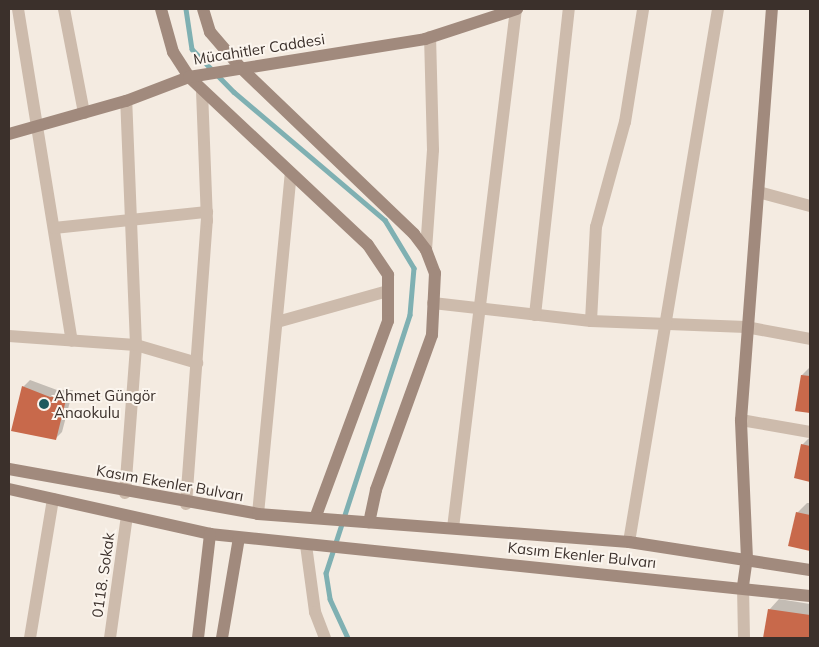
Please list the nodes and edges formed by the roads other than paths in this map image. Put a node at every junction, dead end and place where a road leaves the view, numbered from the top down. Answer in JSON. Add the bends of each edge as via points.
{"nodes":[{"id":1,"x":18,"y":9,"type":"edge"},
{"id":2,"x":64,"y":9,"type":"edge"},
{"id":3,"x":161,"y":9,"type":"edge"},
{"id":4,"x":203,"y":9,"type":"edge"},
{"id":5,"x":516,"y":9,"type":"edge"},
{"id":6,"x":569,"y":9,"type":"edge"},
{"id":7,"x":643,"y":9,"type":"edge"},
{"id":8,"x":718,"y":9,"type":"edge"},
{"id":9,"x":772,"y":9,"type":"edge"},
{"id":10,"x":430,"y":37,"type":"junction"},
{"id":11,"x":241,"y":68,"type":"junction"},
{"id":12,"x":189,"y":77,"type":"junction"},
{"id":13,"x":202,"y":92,"type":"junction"},
{"id":14,"x":126,"y":101,"type":"junction"},
{"id":15,"x":84,"y":113,"type":"junction"},
{"id":16,"x":38,"y":126,"type":"junction"},
{"id":17,"x":9,"y":134,"type":"edge"},
{"id":18,"x":291,"y":174,"type":"junction"},
{"id":19,"x":758,"y":192,"type":"junction"},
{"id":20,"x":810,"y":206,"type":"edge"},
{"id":21,"x":207,"y":212,"type":"junction"},
{"id":22,"x":134,"y":222,"type":"junction"},
{"id":23,"x":54,"y":228,"type":"junction"},
{"id":24,"x":426,"y":250,"type":"junction"},
{"id":25,"x":388,"y":291,"type":"junction"},
{"id":26,"x":433,"y":303,"type":"junction"},
{"id":27,"x":477,"y":308,"type":"junction"},
{"id":28,"x":535,"y":314,"type":"junction"},
{"id":29,"x":590,"y":321,"type":"junction"},
{"id":30,"x":277,"y":322,"type":"junction"},
{"id":31,"x":669,"y":322,"type":"junction"},
{"id":32,"x":746,"y":327,"type":"junction"},
{"id":33,"x":9,"y":336,"type":"edge"},
{"id":34,"x":810,"y":339,"type":"edge"},
{"id":35,"x":72,"y":341,"type":"junction"},
{"id":36,"x":136,"y":345,"type":"junction"},
{"id":37,"x":196,"y":363,"type":"junction"},
{"id":38,"x":741,"y":420,"type":"junction"},
{"id":39,"x":810,"y":432,"type":"edge"},
{"id":40,"x":9,"y":469,"type":"edge"},
{"id":41,"x":9,"y":488,"type":"edge"},
{"id":42,"x":125,"y":492,"type":"junction"},
{"id":43,"x":53,"y":499,"type":"junction"},
{"id":44,"x":186,"y":504,"type":"junction"},
{"id":45,"x":258,"y":514,"type":"junction"},
{"id":46,"x":127,"y":516,"type":"junction"},
{"id":47,"x":322,"y":517,"type":"junction"},
{"id":48,"x":369,"y":522,"type":"junction"},
{"id":49,"x":453,"y":528,"type":"junction"},
{"id":50,"x":210,"y":534,"type":"junction"},
{"id":51,"x":239,"y":538,"type":"junction"},
{"id":52,"x":629,"y":542,"type":"junction"},
{"id":53,"x":310,"y":545,"type":"junction"},
{"id":54,"x":747,"y":559,"type":"junction"},
{"id":55,"x":810,"y":570,"type":"edge"},
{"id":56,"x":743,"y":586,"type":"junction"},
{"id":57,"x":810,"y":596,"type":"edge"},
{"id":58,"x":30,"y":638,"type":"edge"},
{"id":59,"x":110,"y":638,"type":"edge"},
{"id":60,"x":198,"y":638,"type":"edge"},
{"id":61,"x":222,"y":638,"type":"edge"},
{"id":62,"x":326,"y":638,"type":"edge"},
{"id":63,"x":744,"y":638,"type":"edge"}],
"edges":[{"from":1,"to":16,"type":"street"},
{"from":2,"to":15,"type":"street"},
{"from":3,"to":12,"type":"street","via":[[173,52]]},
{"from":4,"to":11,"type":"street","via":[[210,32]]},
{"from":5,"to":10,"type":"street","name":"Mücahitler Caddesi"},
{"from":5,"to":27,"type":"street"},
{"from":6,"to":28,"type":"street"},
{"from":7,"to":29,"type":"street","via":[[625,122],[596,227]]},
{"from":8,"to":31,"type":"street"},
{"from":9,"to":19,"type":"street"},
{"from":10,"to":11,"type":"street","name":"Mücahitler Caddesi"},
{"from":10,"to":24,"type":"street","via":[[433,150]]},
{"from":11,"to":12,"type":"street","name":"Mücahitler Caddesi"},
{"from":11,"to":24,"type":"street"},
{"from":12,"to":13,"type":"street"},
{"from":12,"to":14,"type":"street","name":"Mücahitler Caddesi"},
{"from":13,"to":18,"type":"street"},
{"from":13,"to":21,"type":"street"},
{"from":14,"to":15,"type":"street","name":"Mücahitler Caddesi"},
{"from":14,"to":22,"type":"street"},
{"from":15,"to":16,"type":"street","name":"Mücahitler Caddesi"},
{"from":16,"to":17,"type":"street","name":"Mücahitler Caddesi"},
{"from":16,"to":23,"type":"street"},
{"from":18,"to":25,"type":"street","via":[[368,245],[388,275]]},
{"from":18,"to":30,"type":"street"},
{"from":19,"to":20,"type":"street"},
{"from":19,"to":32,"type":"street"},
{"from":21,"to":22,"type":"street"},
{"from":21,"to":37,"type":"street"},
{"from":22,"to":23,"type":"street"},
{"from":22,"to":36,"type":"street"},
{"from":23,"to":35,"type":"street"},
{"from":24,"to":26,"type":"street","via":[[435,273]]},
{"from":25,"to":30,"type":"street"},
{"from":25,"to":47,"type":"street","via":[[388,321]]},
{"from":26,"to":27,"type":"street"},
{"from":26,"to":48,"type":"street","via":[[432,336],[376,490]]},
{"from":27,"to":28,"type":"street"},
{"from":27,"to":49,"type":"street"},
{"from":28,"to":29,"type":"street"},
{"from":29,"to":31,"type":"street"},
{"from":30,"to":45,"type":"street"},
{"from":31,"to":32,"type":"street"},
{"from":31,"to":52,"type":"street"},
{"from":32,"to":34,"type":"street"},
{"from":32,"to":38,"type":"street"},
{"from":33,"to":35,"type":"street"},
{"from":35,"to":36,"type":"street"},
{"from":36,"to":37,"type":"street"},
{"from":36,"to":42,"type":"street"},
{"from":37,"to":44,"type":"street"},
{"from":38,"to":39,"type":"street"},
{"from":38,"to":54,"type":"street"},
{"from":40,"to":42,"type":"street","name":"Kasım Ekenler Bulvarı"},
{"from":41,"to":43,"type":"street"},
{"from":42,"to":44,"type":"street","name":"Kasım Ekenler Bulvarı"},
{"from":43,"to":46,"type":"street"},
{"from":43,"to":58,"type":"street"},
{"from":44,"to":45,"type":"street","name":"Kasım Ekenler Bulvarı"},
{"from":45,"to":47,"type":"street","name":"Kasım Ekenler Bulvarı"},
{"from":46,"to":50,"type":"street"},
{"from":46,"to":59,"type":"street","name":"0118. Sokak"},
{"from":47,"to":48,"type":"street","name":"Kasım Ekenler Bulvarı"},
{"from":48,"to":49,"type":"street","name":"Kasım Ekenler Bulvarı"},
{"from":49,"to":52,"type":"street","name":"Kasım Ekenler Bulvarı"},
{"from":50,"to":51,"type":"street"},
{"from":50,"to":60,"type":"street"},
{"from":51,"to":53,"type":"street"},
{"from":51,"to":61,"type":"street"},
{"from":52,"to":54,"type":"street","name":"Kasım Ekenler Bulvarı"},
{"from":53,"to":56,"type":"street","name":"Kasım Ekenler Bulvarı"},
{"from":53,"to":62,"type":"street","via":[[315,612]]},
{"from":54,"to":55,"type":"street","name":"Kasım Ekenler Bulvarı"},
{"from":54,"to":56,"type":"street"},
{"from":56,"to":57,"type":"street","name":"Kasım Ekenler Bulvarı"},
{"from":56,"to":63,"type":"street"}]}
